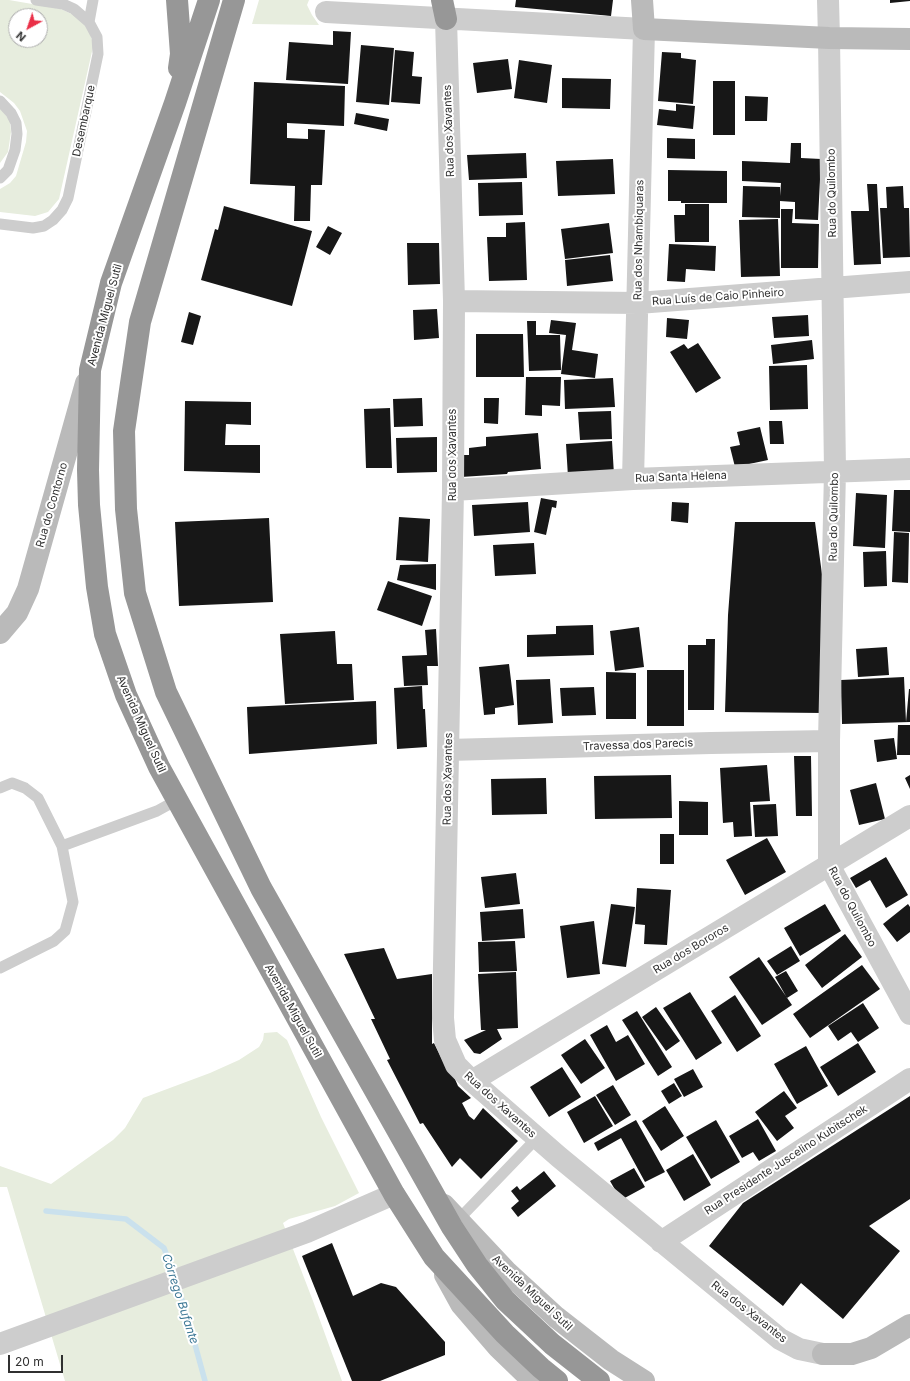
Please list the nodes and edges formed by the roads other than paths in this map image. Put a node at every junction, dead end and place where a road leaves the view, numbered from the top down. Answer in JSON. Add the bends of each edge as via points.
{"nodes":[{"id":1,"x":36,"y":0,"type":"edge"},
{"id":2,"x":93,"y":0,"type":"edge"},
{"id":3,"x":177,"y":0,"type":"edge"},
{"id":4,"x":209,"y":0,"type":"edge"},
{"id":5,"x":234,"y":0,"type":"edge"},
{"id":6,"x":642,"y":0,"type":"edge"},
{"id":7,"x":828,"y":0,"type":"edge"},
{"id":8,"x":444,"y":10,"type":"edge"},
{"id":9,"x":326,"y":12,"type":"dead end"},
{"id":10,"x":89,"y":22,"type":"junction"},
{"id":11,"x":644,"y":29,"type":"junction"},
{"id":12,"x":829,"y":38,"type":"junction"},
{"id":13,"x":910,"y":39,"type":"edge"},
{"id":14,"x":0,"y":101,"type":"edge"},
{"id":15,"x":175,"y":103,"type":"junction"},
{"id":16,"x":0,"y":178,"type":"edge"},
{"id":17,"x":0,"y":224,"type":"edge"},
{"id":18,"x":910,"y":282,"type":"edge"},
{"id":19,"x":833,"y":288,"type":"junction"},
{"id":20,"x":454,"y":301,"type":"junction"},
{"id":21,"x":638,"y":303,"type":"junction"},
{"id":22,"x":90,"y":370,"type":"junction"},
{"id":23,"x":910,"y":469,"type":"edge"},
{"id":24,"x":835,"y":471,"type":"junction"},
{"id":25,"x":634,"y":479,"type":"junction"},
{"id":26,"x":453,"y":490,"type":"junction"},
{"id":27,"x":0,"y":633,"type":"edge"},
{"id":28,"x":829,"y":741,"type":"junction"},
{"id":29,"x":448,"y":750,"type":"junction"},
{"id":30,"x":0,"y":788,"type":"edge"},
{"id":31,"x":177,"y":800,"type":"junction"},
{"id":32,"x":910,"y":816,"type":"edge"},
{"id":33,"x":62,"y":846,"type":"junction"},
{"id":34,"x":829,"y":865,"type":"junction"},
{"id":35,"x":0,"y":968,"type":"edge"},
{"id":36,"x":910,"y":1014,"type":"edge"},
{"id":37,"x":910,"y":1079,"type":"edge"},
{"id":38,"x":472,"y":1081,"type":"junction"},
{"id":39,"x":537,"y":1138,"type":"junction"},
{"id":40,"x":432,"y":1192,"type":"junction"},
{"id":41,"x":394,"y":1194,"type":"junction"},
{"id":42,"x":458,"y":1220,"type":"junction"},
{"id":43,"x":661,"y":1242,"type":"junction"},
{"id":44,"x":434,"y":1257,"type":"junction"},
{"id":45,"x":910,"y":1325,"type":"edge"},
{"id":46,"x":0,"y":1344,"type":"edge"},
{"id":47,"x":823,"y":1354,"type":"joint"},
{"id":48,"x":523,"y":1377,"type":"edge"},
{"id":49,"x":557,"y":1381,"type":"edge"},
{"id":50,"x":599,"y":1381,"type":"edge"},
{"id":51,"x":644,"y":1381,"type":"edge"}],
"edges":[{"from":1,"to":10,"type":"lane","name":"Desembarque","via":[[63,4],[74,9]]},
{"from":2,"to":10,"type":"lane"},
{"from":3,"to":15,"type":"highway","via":[[181,54]]},
{"from":4,"to":15,"type":"highway","name":"Avenida Miguel Sutil"},
{"from":5,"to":40,"type":"highway","name":"Avenida Miguel Sutil","via":[[140,322],[124,431],[126,509],[135,592],[166,692],[261,888]]},
{"from":6,"to":11,"type":"main road","name":"Rua dos Nhambiquaras"},
{"from":7,"to":12,"type":"street","name":"Rua do Quilombo"},
{"from":8,"to":9,"type":"street"},
{"from":8,"to":11,"type":"street"},
{"from":8,"to":20,"type":"street","name":"Rua dos Xavantes"},
{"from":10,"to":17,"type":"lane","name":"Desembarque","via":[[97,37],[98,54],[68,198],[62,210],[44,226],[33,228]]},
{"from":11,"to":12,"type":"main road"},
{"from":11,"to":21,"type":"street","name":"Rua dos Nhambiquaras"},
{"from":12,"to":13,"type":"main road"},
{"from":12,"to":19,"type":"street","name":"Rua do Quilombo"},
{"from":14,"to":16,"type":"lane","via":[[11,113],[16,123],[17,134],[8,170]]},
{"from":15,"to":22,"type":"highway","name":"Avenida Miguel Sutil","via":[[111,283]]},
{"from":18,"to":19,"type":"street","name":"Rua Luís de Caio Pinheiro"},
{"from":19,"to":21,"type":"street","name":"Rua Luís de Caio Pinheiro"},
{"from":19,"to":24,"type":"street","name":"Rua do Quilombo"},
{"from":20,"to":21,"type":"street","name":"Rua Luís de Caio Pinheiro"},
{"from":20,"to":26,"type":"street","name":"Rua dos Xavantes"},
{"from":21,"to":25,"type":"street","name":"Rua dos Nhambiquaras"},
{"from":22,"to":27,"type":"main road","name":"Rua do Contorno","via":[[28,589],[18,612]]},
{"from":22,"to":31,"type":"highway","name":"Avenida Miguel Sutil","via":[[88,506],[104,634],[126,694]]},
{"from":23,"to":24,"type":"street","name":"Rua Santa Helena"},
{"from":24,"to":25,"type":"street","name":"Rua Santa Helena"},
{"from":24,"to":28,"type":"street","name":"Rua do Quilombo"},
{"from":25,"to":26,"type":"street","name":"Rua Santa Helena"},
{"from":26,"to":29,"type":"street","name":"Rua dos Xavantes"},
{"from":28,"to":29,"type":"street","name":"Travessa dos Parecis"},
{"from":28,"to":34,"type":"street","name":"Rua do Quilombo"},
{"from":29,"to":38,"type":"street","name":"Rua dos Xavantes","via":[[443,1018],[445,1040],[456,1065]]},
{"from":30,"to":33,"type":"lane","via":[[12,783],[25,788],[38,798]]},
{"from":31,"to":33,"type":"lane","via":[[157,811]]},
{"from":31,"to":41,"type":"highway","name":"Avenida Miguel Sutil"},
{"from":32,"to":34,"type":"street","name":"Rua dos Bororos"},
{"from":33,"to":35,"type":"lane","via":[[73,902],[65,931],[54,941]]},
{"from":34,"to":36,"type":"street","name":"Rua do Quilombo"},
{"from":34,"to":38,"type":"street","name":"Rua dos Bororos"},
{"from":37,"to":43,"type":"street","name":"Rua Presidente Juscelino Kubitschek"},
{"from":38,"to":39,"type":"street","name":"Rua dos Xavantes"},
{"from":39,"to":42,"type":"lane"},
{"from":39,"to":43,"type":"street","name":"Rua dos Xavantes"},
{"from":40,"to":42,"type":"main road","name":"Avenida Miguel Sutil"},
{"from":40,"to":50,"type":"highway","name":"Avenida Miguel Sutil","via":[[477,1265],[505,1300],[552,1344]]},
{"from":41,"to":44,"type":"highway","name":"Avenida Miguel Sutil"},
{"from":41,"to":46,"type":"street","via":[[307,1232]]},
{"from":42,"to":51,"type":"main road","name":"Avenida Miguel Sutil","via":[[506,1271],[556,1317],[611,1360]]},
{"from":43,"to":47,"type":"street","name":"Rua dos Xavantes","via":[[780,1339],[798,1349]]},
{"from":44,"to":48,"type":"main road","name":"Avenida Miguel Sutil","via":[[462,1304]]},
{"from":44,"to":49,"type":"highway","name":"Avenida Miguel Sutil","via":[[505,1334]]},
{"from":45,"to":47,"type":"main road","via":[[871,1348],[852,1354]]}]}
